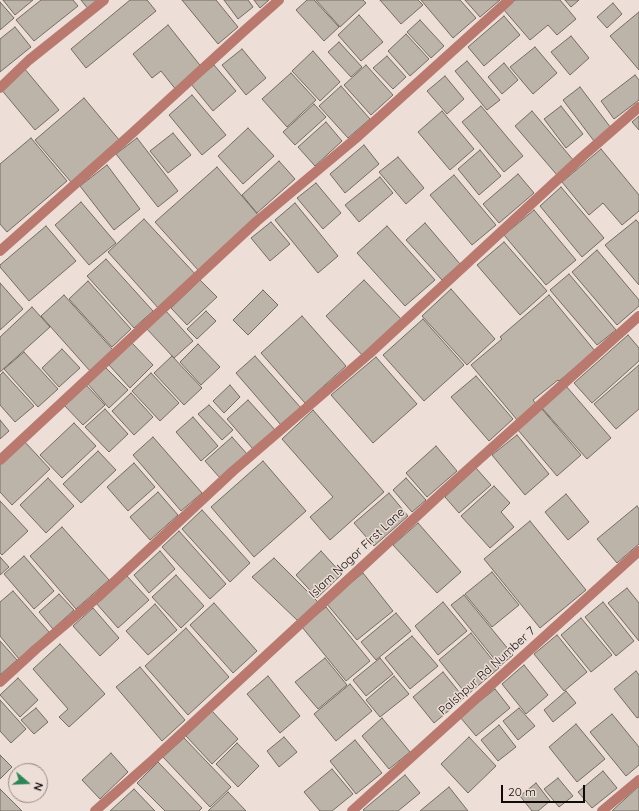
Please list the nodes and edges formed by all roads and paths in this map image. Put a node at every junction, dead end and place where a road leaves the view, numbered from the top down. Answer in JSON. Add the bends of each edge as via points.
{"nodes":[{"id":1,"x":104,"y":0,"type":"edge"},
{"id":2,"x":279,"y":0,"type":"edge"},
{"id":3,"x":509,"y":0,"type":"edge"},
{"id":4,"x":0,"y":88,"type":"edge"},
{"id":5,"x":639,"y":107,"type":"edge"},
{"id":6,"x":0,"y":251,"type":"edge"},
{"id":7,"x":639,"y":316,"type":"edge"},
{"id":8,"x":0,"y":460,"type":"edge"},
{"id":9,"x":639,"y":551,"type":"edge"},
{"id":10,"x":0,"y":682,"type":"edge"},
{"id":11,"x":639,"y":780,"type":"edge"},
{"id":12,"x":95,"y":811,"type":"edge"},
{"id":13,"x":352,"y":811,"type":"edge"},
{"id":14,"x":602,"y":811,"type":"edge"}],
"edges":[{"from":1,"to":4,"type":"street","via":[[29,60]]},
{"from":2,"to":6,"type":"street"},
{"from":3,"to":8,"type":"street","via":[[355,139],[257,221]]},
{"from":5,"to":10,"type":"street","via":[[369,354],[232,472],[98,597]]},
{"from":7,"to":12,"type":"street","name":"Islam Nogor First Lane"},
{"from":9,"to":13,"type":"street","name":"Palshpur Rd Number 7"},
{"from":11,"to":14,"type":"street"}]}
